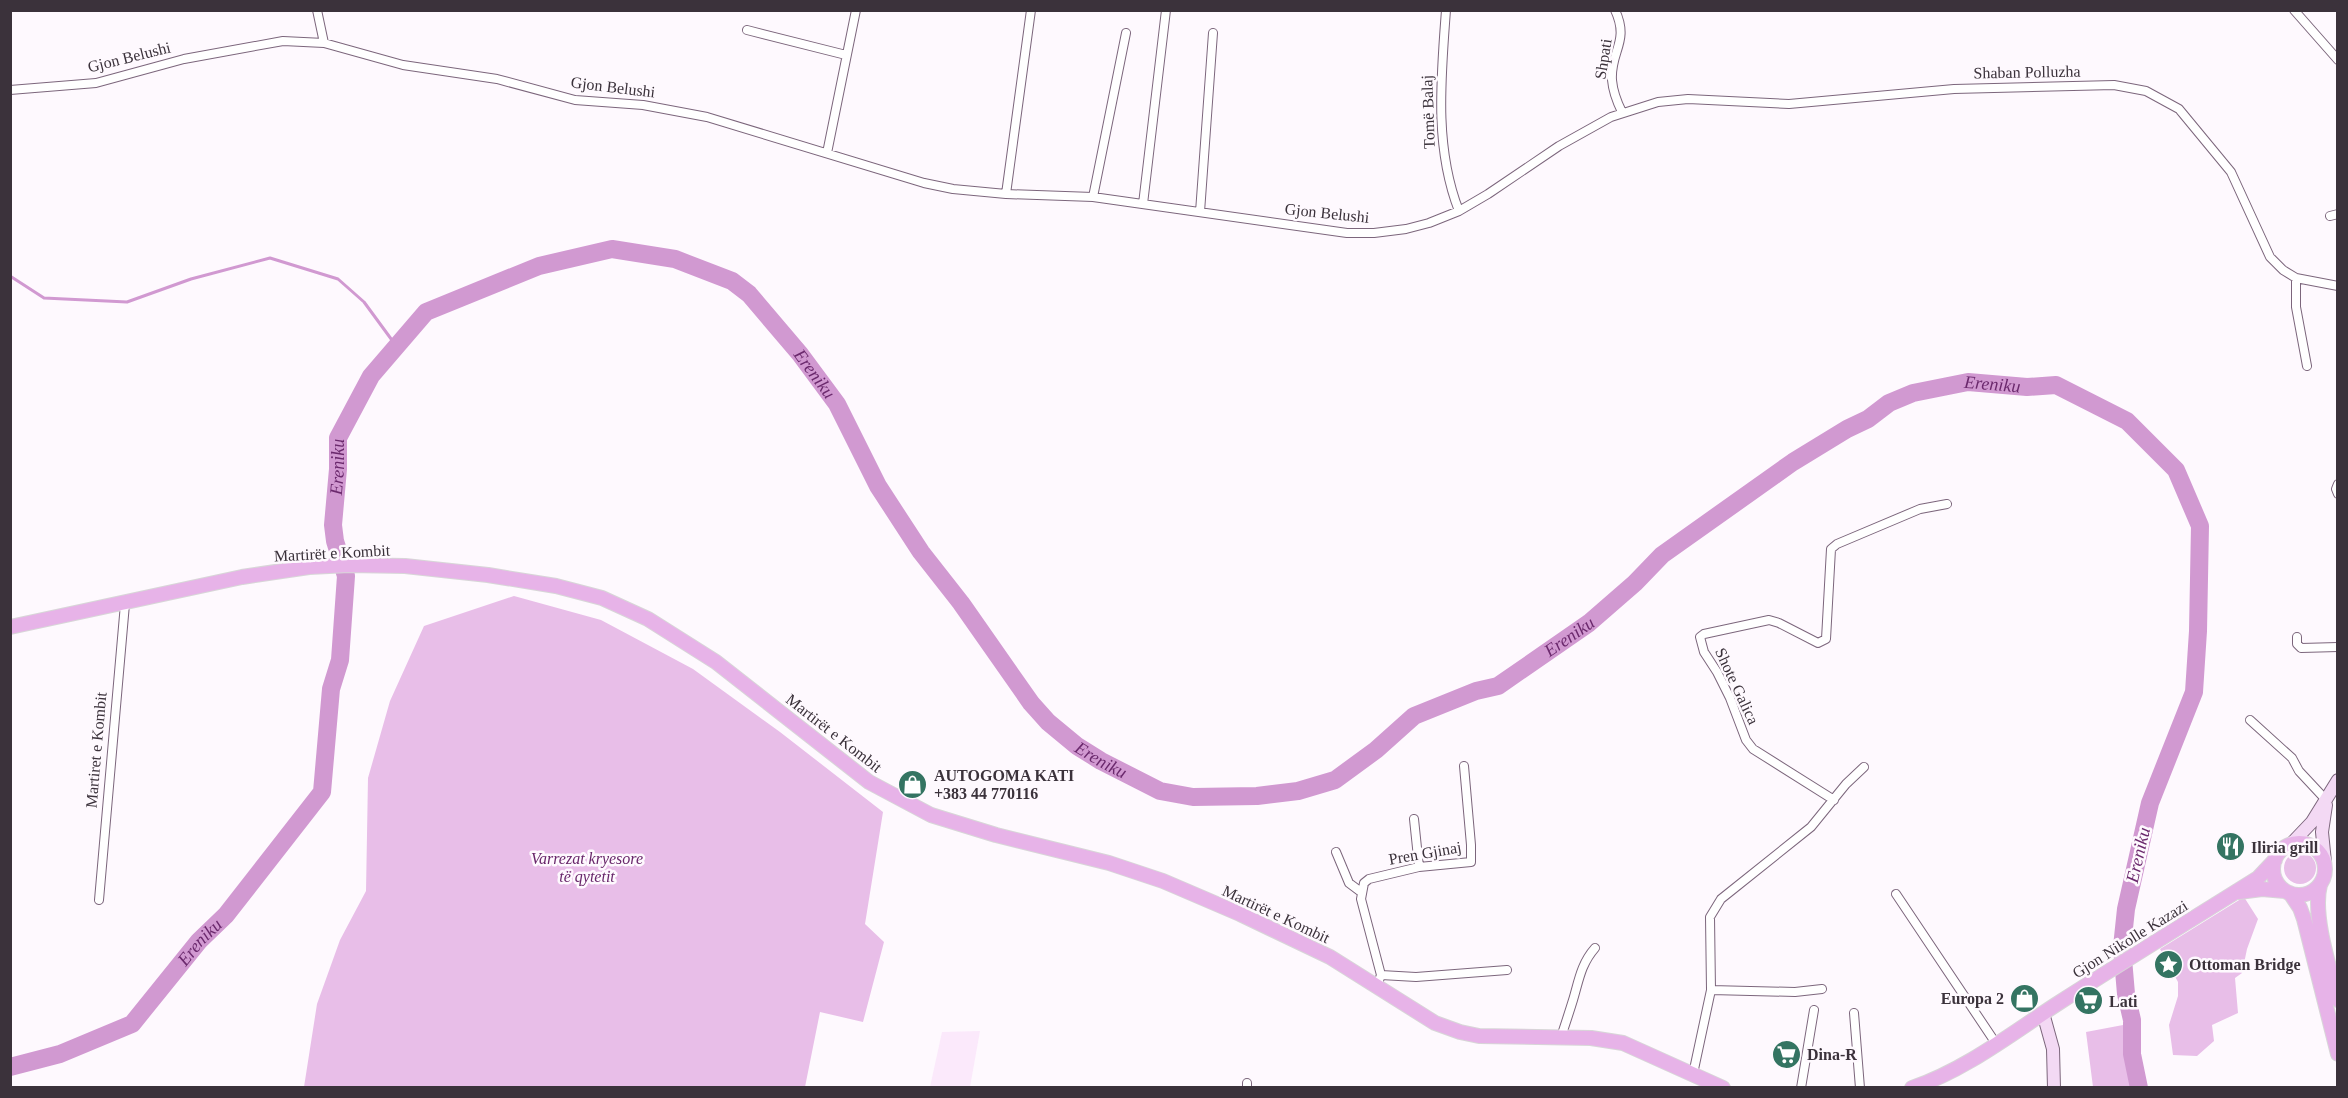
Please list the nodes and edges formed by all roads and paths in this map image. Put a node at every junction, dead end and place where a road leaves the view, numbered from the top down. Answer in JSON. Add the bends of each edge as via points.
{"nodes":[{"id":1,"x":317,"y":10,"type":"edge"},
{"id":2,"x":856,"y":10,"type":"edge"},
{"id":3,"x":1031,"y":10,"type":"edge"},
{"id":4,"x":1166,"y":10,"type":"edge"},
{"id":5,"x":1446,"y":10,"type":"edge"},
{"id":6,"x":1615,"y":10,"type":"edge"},
{"id":7,"x":2294,"y":10,"type":"edge"},
{"id":8,"x":747,"y":30,"type":"dead end"},
{"id":9,"x":1126,"y":33,"type":"dead end"},
{"id":10,"x":1213,"y":33,"type":"dead end"},
{"id":11,"x":324,"y":43,"type":"junction"},
{"id":12,"x":846,"y":55,"type":"junction"},
{"id":13,"x":2337,"y":60,"type":"edge"},
{"id":14,"x":10,"y":90,"type":"edge"},
{"id":15,"x":1622,"y":112,"type":"junction"},
{"id":16,"x":827,"y":153,"type":"junction"},
{"id":17,"x":1006,"y":194,"type":"junction"},
{"id":18,"x":1093,"y":196,"type":"junction"},
{"id":19,"x":1143,"y":204,"type":"junction"},
{"id":20,"x":1460,"y":211,"type":"junction"},
{"id":21,"x":1200,"y":212,"type":"junction"},
{"id":22,"x":2296,"y":278,"type":"junction"},
{"id":23,"x":2337,"y":286,"type":"edge"},
{"id":24,"x":2307,"y":366,"type":"dead end"},
{"id":25,"x":2337,"y":484,"type":"edge"},
{"id":26,"x":2337,"y":494,"type":"edge"},
{"id":27,"x":1947,"y":504,"type":"dead end"},
{"id":28,"x":125,"y":603,"type":"junction"},
{"id":29,"x":10,"y":627,"type":"edge"},
{"id":30,"x":2297,"y":637,"type":"dead end"},
{"id":31,"x":2337,"y":647,"type":"edge"},
{"id":32,"x":2250,"y":720,"type":"dead end"},
{"id":33,"x":1464,"y":766,"type":"dead end"},
{"id":34,"x":1864,"y":767,"type":"dead end"},
{"id":35,"x":2337,"y":780,"type":"edge"},
{"id":36,"x":1834,"y":800,"type":"junction"},
{"id":37,"x":2326,"y":801,"type":"junction"},
{"id":38,"x":1414,"y":819,"type":"dead end"},
{"id":39,"x":2292,"y":843,"type":"junction"},
{"id":40,"x":1336,"y":852,"type":"dead end"},
{"id":41,"x":2275,"y":860,"type":"junction"},
{"id":42,"x":2325,"y":862,"type":"junction"},
{"id":43,"x":1419,"y":867,"type":"junction"},
{"id":44,"x":2320,"y":885,"type":"junction"},
{"id":45,"x":1361,"y":892,"type":"junction"},
{"id":46,"x":2288,"y":892,"type":"junction"},
{"id":47,"x":1896,"y":894,"type":"dead end"},
{"id":48,"x":2233,"y":894,"type":"junction"},
{"id":49,"x":99,"y":900,"type":"dead end"},
{"id":50,"x":1595,"y":948,"type":"dead end"},
{"id":51,"x":1507,"y":970,"type":"dead end"},
{"id":52,"x":1379,"y":981,"type":"junction"},
{"id":53,"x":1822,"y":989,"type":"dead end"},
{"id":54,"x":1711,"y":990,"type":"junction"},
{"id":55,"x":2337,"y":999,"type":"edge"},
{"id":56,"x":1814,"y":1010,"type":"dead end"},
{"id":57,"x":1854,"y":1013,"type":"dead end"},
{"id":58,"x":2043,"y":1013,"type":"junction"},
{"id":59,"x":1561,"y":1037,"type":"junction"},
{"id":60,"x":1997,"y":1045,"type":"junction"},
{"id":61,"x":2337,"y":1054,"type":"edge"},
{"id":62,"x":1693,"y":1074,"type":"junction"},
{"id":63,"x":1723,"y":1088,"type":"edge"},
{"id":64,"x":1801,"y":1088,"type":"edge"},
{"id":65,"x":1860,"y":1088,"type":"edge"},
{"id":66,"x":1912,"y":1088,"type":"edge"},
{"id":67,"x":2055,"y":1088,"type":"edge"}],
"edges":[{"from":1,"to":11,"type":"street"},
{"from":2,"to":12,"type":"street"},
{"from":3,"to":17,"type":"street"},
{"from":4,"to":19,"type":"street"},
{"from":5,"to":20,"type":"street","name":"Tomë Balaj","via":[[1442,140],[1452,192]]},
{"from":6,"to":15,"type":"street","name":"Shpati","via":[[1622,35],[1612,78],[1614,96]]},
{"from":7,"to":13,"type":"street"},
{"from":8,"to":12,"type":"street"},
{"from":9,"to":18,"type":"street"},
{"from":10,"to":21,"type":"street"},
{"from":11,"to":14,"type":"street","name":"Gjon Belushi","via":[[283,41],[184,59],[96,83]]},
{"from":11,"to":16,"type":"street","name":"Gjon Belushi","via":[[403,65],[497,79],[575,100],[643,105],[706,117]]},
{"from":12,"to":16,"type":"street"},
{"from":15,"to":20,"type":"street","name":"Gjon Belushi"},
{"from":15,"to":22,"type":"street","name":"Shaban Polluzha","via":[[1688,99],[1789,104],[1954,89],[2114,85],[2146,92],[2179,109],[2231,172],[2270,257]]},
{"from":16,"to":17,"type":"street","name":"Gjon Belushi","via":[[924,183]]},
{"from":17,"to":18,"type":"street","name":"Gjon Belushi"},
{"from":18,"to":19,"type":"street","name":"Gjon Belushi"},
{"from":19,"to":21,"type":"street","name":"Gjon Belushi"},
{"from":20,"to":21,"type":"street","name":"Gjon Belushi","via":[[1429,223],[1374,233],[1347,233]]},
{"from":22,"to":23,"type":"street","name":"Shaban Polluzha"},
{"from":22,"to":24,"type":"street","via":[[2296,307]]},
{"from":25,"to":26,"type":"street"},
{"from":27,"to":36,"type":"street","name":"Shote Galica","via":[[1920,509],[1831,549],[1823,642],[1770,620],[1700,637],[1753,749]]},
{"from":28,"to":29,"type":"main road","name":"Martirët e Kombit"},
{"from":28,"to":49,"type":"street","name":"Martiret e Kombit"},
{"from":28,"to":52,"type":"main road","name":"Martirët e Kombit","via":[[270,572],[349,565],[405,566],[488,575],[602,598],[648,619],[716,662],[869,782],[931,815],[1164,881]]},
{"from":30,"to":31,"type":"street","via":[[2301,648]]},
{"from":32,"to":37,"type":"street","via":[[2292,758]]},
{"from":33,"to":43,"type":"street","name":"Pren Gjinaj","via":[[1471,862]]},
{"from":34,"to":36,"type":"street"},
{"from":35,"to":37,"type":"street"},
{"from":36,"to":54,"type":"street","via":[[1811,827],[1721,899],[1710,917]]},
{"from":37,"to":39,"type":"street"},
{"from":37,"to":42,"type":"street","via":[[2322,832]]},
{"from":38,"to":43,"type":"street"},
{"from":39,"to":41,"type":"main road"},
{"from":39,"to":42,"type":"main road","via":[[2316,848]]},
{"from":40,"to":45,"type":"street","via":[[1348,883]]},
{"from":41,"to":46,"type":"main road","via":[[2274,877]]},
{"from":41,"to":48,"type":"main road","name":"Gjon Nikolle Kazazi","via":[[2264,874]]},
{"from":42,"to":44,"type":"main road"},
{"from":43,"to":45,"type":"street","name":"Pren Gjinaj","via":[[1370,879]]},
{"from":44,"to":46,"type":"main road","via":[[2306,894]]},
{"from":44,"to":55,"type":"main road","via":[[2318,916]]},
{"from":45,"to":52,"type":"street"},
{"from":46,"to":48,"type":"main road"},
{"from":46,"to":61,"type":"main road","via":[[2304,919]]},
{"from":47,"to":60,"type":"street"},
{"from":48,"to":58,"type":"main road","name":"Gjon Nikolle Kazazi"},
{"from":50,"to":59,"type":"street","via":[[1585,960]]},
{"from":51,"to":52,"type":"street"},
{"from":52,"to":59,"type":"main road","name":"Martirët e Kombit","via":[[1435,1023],[1460,1032],[1479,1036]]},
{"from":53,"to":54,"type":"street"},
{"from":54,"to":62,"type":"street"},
{"from":56,"to":64,"type":"street"},
{"from":57,"to":65,"type":"street"},
{"from":58,"to":60,"type":"main road"},
{"from":58,"to":67,"type":"street","via":[[2053,1049]]},
{"from":59,"to":62,"type":"main road","name":"Martirët e Kombit","via":[[1623,1043]]},
{"from":60,"to":66,"type":"main road"},
{"from":62,"to":63,"type":"main road","name":"Martirët e Kombit"}]}
